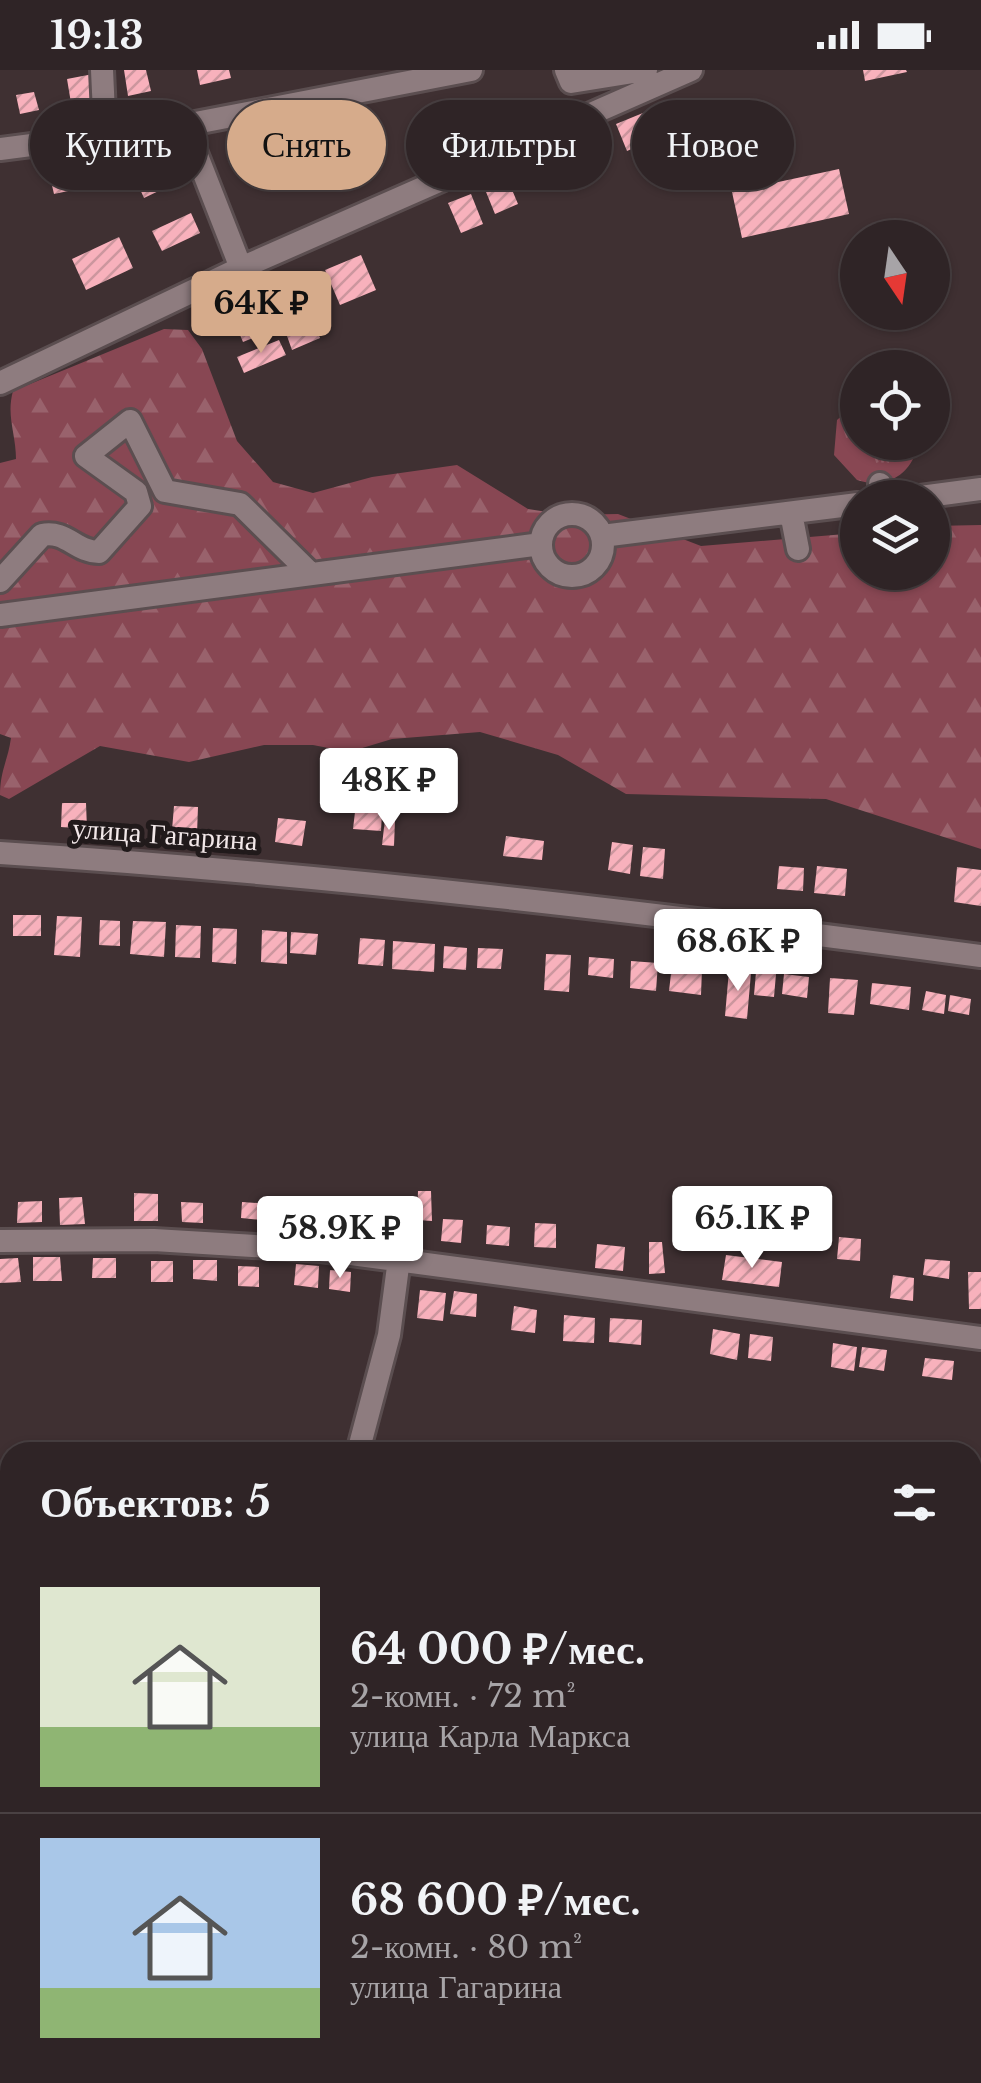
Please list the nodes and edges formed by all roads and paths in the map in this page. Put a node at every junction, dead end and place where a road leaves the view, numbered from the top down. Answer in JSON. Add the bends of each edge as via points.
{"nodes":[{"id":1,"x":102,"y":70,"type":"edge"},
{"id":2,"x":471,"y":70,"type":"edge"},
{"id":3,"x":566,"y":70,"type":"edge"},
{"id":4,"x":646,"y":70,"type":"edge"},
{"id":5,"x":690,"y":70,"type":"edge"},
{"id":6,"x":103,"y":100,"type":"edge"},
{"id":7,"x":207,"y":121,"type":"edge"},
{"id":8,"x":30,"y":145,"type":"edge"},
{"id":9,"x":0,"y":149,"type":"edge"},
{"id":10,"x":207,"y":181,"type":"edge"},
{"id":11,"x":241,"y":268,"type":"junction"},
{"id":12,"x":0,"y":383,"type":"edge"},
{"id":13,"x":981,"y":489,"type":"edge"},
{"id":14,"x":950,"y":493,"type":"edge"},
{"id":15,"x":840,"y":506,"type":"edge"},
{"id":16,"x":791,"y":513,"type":"junction"},
{"id":17,"x":602,"y":536,"type":"junction"},
{"id":18,"x":540,"y":544,"type":"junction"},
{"id":19,"x":798,"y":548,"type":"dead end"},
{"id":20,"x":310,"y":573,"type":"junction"},
{"id":21,"x":0,"y":582,"type":"edge"},
{"id":22,"x":0,"y":615,"type":"edge"},
{"id":23,"x":0,"y":853,"type":"edge"},
{"id":24,"x":981,"y":956,"type":"edge"},
{"id":25,"x":0,"y":1242,"type":"edge"},
{"id":26,"x":399,"y":1259,"type":"junction"},
{"id":27,"x":981,"y":1338,"type":"edge"},
{"id":28,"x":361,"y":1442,"type":"edge"}],
"edges":[{"from":1,"to":6,"type":"street"},
{"from":2,"to":7,"type":"street"},
{"from":3,"to":4,"type":"street","via":[[571,82]]},
{"from":5,"to":11,"type":"street"},
{"from":8,"to":9,"type":"street"},
{"from":10,"to":11,"type":"street"},
{"from":11,"to":12,"type":"street"},
{"from":13,"to":14,"type":"street"},
{"from":15,"to":16,"type":"street"},
{"from":16,"to":17,"type":"street"},
{"from":16,"to":19,"type":"street"},
{"from":17,"to":18,"type":"street","via":[[595,524],[571,514],[550,523]]},
{"from":17,"to":18,"type":"street","via":[[603,552],[584,575],[554,571]]},
{"from":18,"to":20,"type":"street"},
{"from":20,"to":21,"type":"street","via":[[240,504],[165,491],[130,421],[86,456],[141,498],[116,536],[99,552],[86,552],[62,534],[42,536]]},
{"from":20,"to":22,"type":"street"},
{"from":23,"to":24,"type":"street","name":"улица Гагарина","via":[[570,902]]},
{"from":25,"to":26,"type":"street","via":[[154,1240]]},
{"from":26,"to":27,"type":"street"},
{"from":26,"to":28,"type":"street","via":[[389,1335]]}]}
